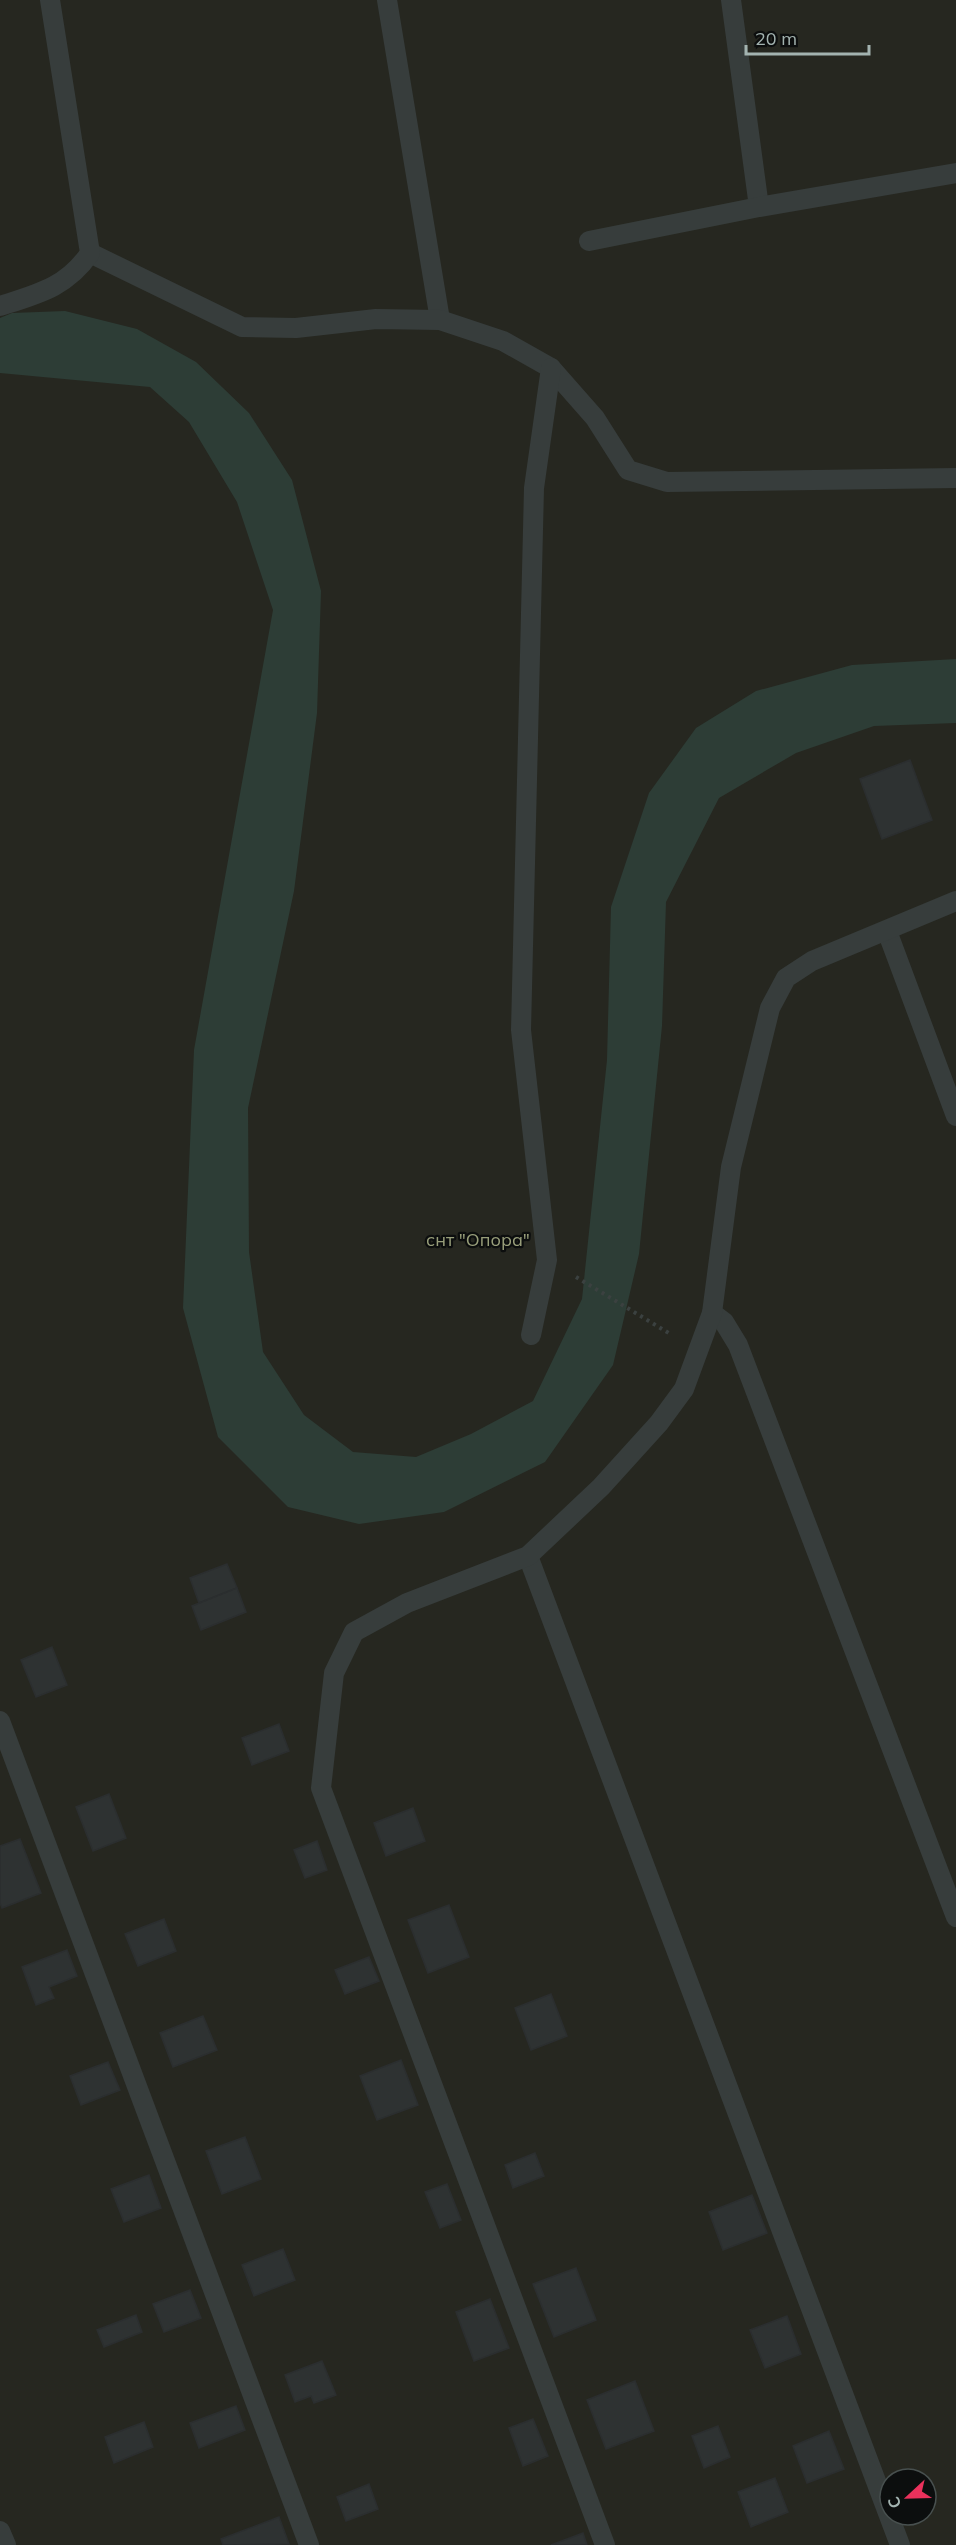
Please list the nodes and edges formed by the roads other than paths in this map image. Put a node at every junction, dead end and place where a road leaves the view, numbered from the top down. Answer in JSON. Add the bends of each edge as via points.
{"nodes":[{"id":1,"x":50,"y":0,"type":"edge"},
{"id":2,"x":387,"y":0,"type":"edge"},
{"id":3,"x":731,"y":0,"type":"edge"},
{"id":4,"x":956,"y":173,"type":"edge"},
{"id":5,"x":759,"y":207,"type":"junction"},
{"id":6,"x":589,"y":241,"type":"dead end"},
{"id":7,"x":90,"y":252,"type":"junction"},
{"id":8,"x":0,"y":306,"type":"edge"},
{"id":9,"x":440,"y":320,"type":"junction"},
{"id":10,"x":551,"y":368,"type":"junction"},
{"id":11,"x":956,"y":478,"type":"edge"},
{"id":12,"x":956,"y":901,"type":"edge"},
{"id":13,"x":887,"y":931,"type":"junction"},
{"id":14,"x":956,"y":1116,"type":"edge"},
{"id":15,"x":712,"y":1313,"type":"junction"},
{"id":16,"x":531,"y":1335,"type":"dead end"},
{"id":17,"x":528,"y":1557,"type":"junction"},
{"id":18,"x":0,"y":1721,"type":"edge"},
{"id":19,"x":956,"y":1917,"type":"edge"},
{"id":20,"x":0,"y":2531,"type":"edge"},
{"id":21,"x":6,"y":2545,"type":"edge"},
{"id":22,"x":309,"y":2545,"type":"edge"},
{"id":23,"x":605,"y":2545,"type":"edge"},
{"id":24,"x":900,"y":2545,"type":"edge"}],
"edges":[{"from":1,"to":7,"type":"lane"},
{"from":2,"to":9,"type":"lane"},
{"from":3,"to":5,"type":"lane"},
{"from":4,"to":5,"type":"lane"},
{"from":5,"to":6,"type":"lane"},
{"from":7,"to":8,"type":"lane","via":[[80,268],[60,285]]},
{"from":7,"to":9,"type":"lane","via":[[242,327],[296,328],[376,319]]},
{"from":9,"to":10,"type":"lane","via":[[503,341]]},
{"from":10,"to":11,"type":"lane","via":[[595,418],[628,470],[667,482]]},
{"from":10,"to":16,"type":"lane","via":[[534,488],[521,1030],[547,1260]]},
{"from":12,"to":13,"type":"lane"},
{"from":13,"to":14,"type":"lane"},
{"from":13,"to":15,"type":"lane","via":[[812,961],[786,978],[770,1008],[731,1167]]},
{"from":15,"to":17,"type":"lane","via":[[684,1389],[659,1423],[601,1487]]},
{"from":15,"to":19,"type":"lane","via":[[724,1322],[738,1345]]},
{"from":17,"to":23,"type":"lane","via":[[406,1603],[354,1632],[334,1673],[321,1788]]},
{"from":17,"to":24,"type":"lane"},
{"from":18,"to":22,"type":"lane"},
{"from":20,"to":21,"type":"lane"}]}
